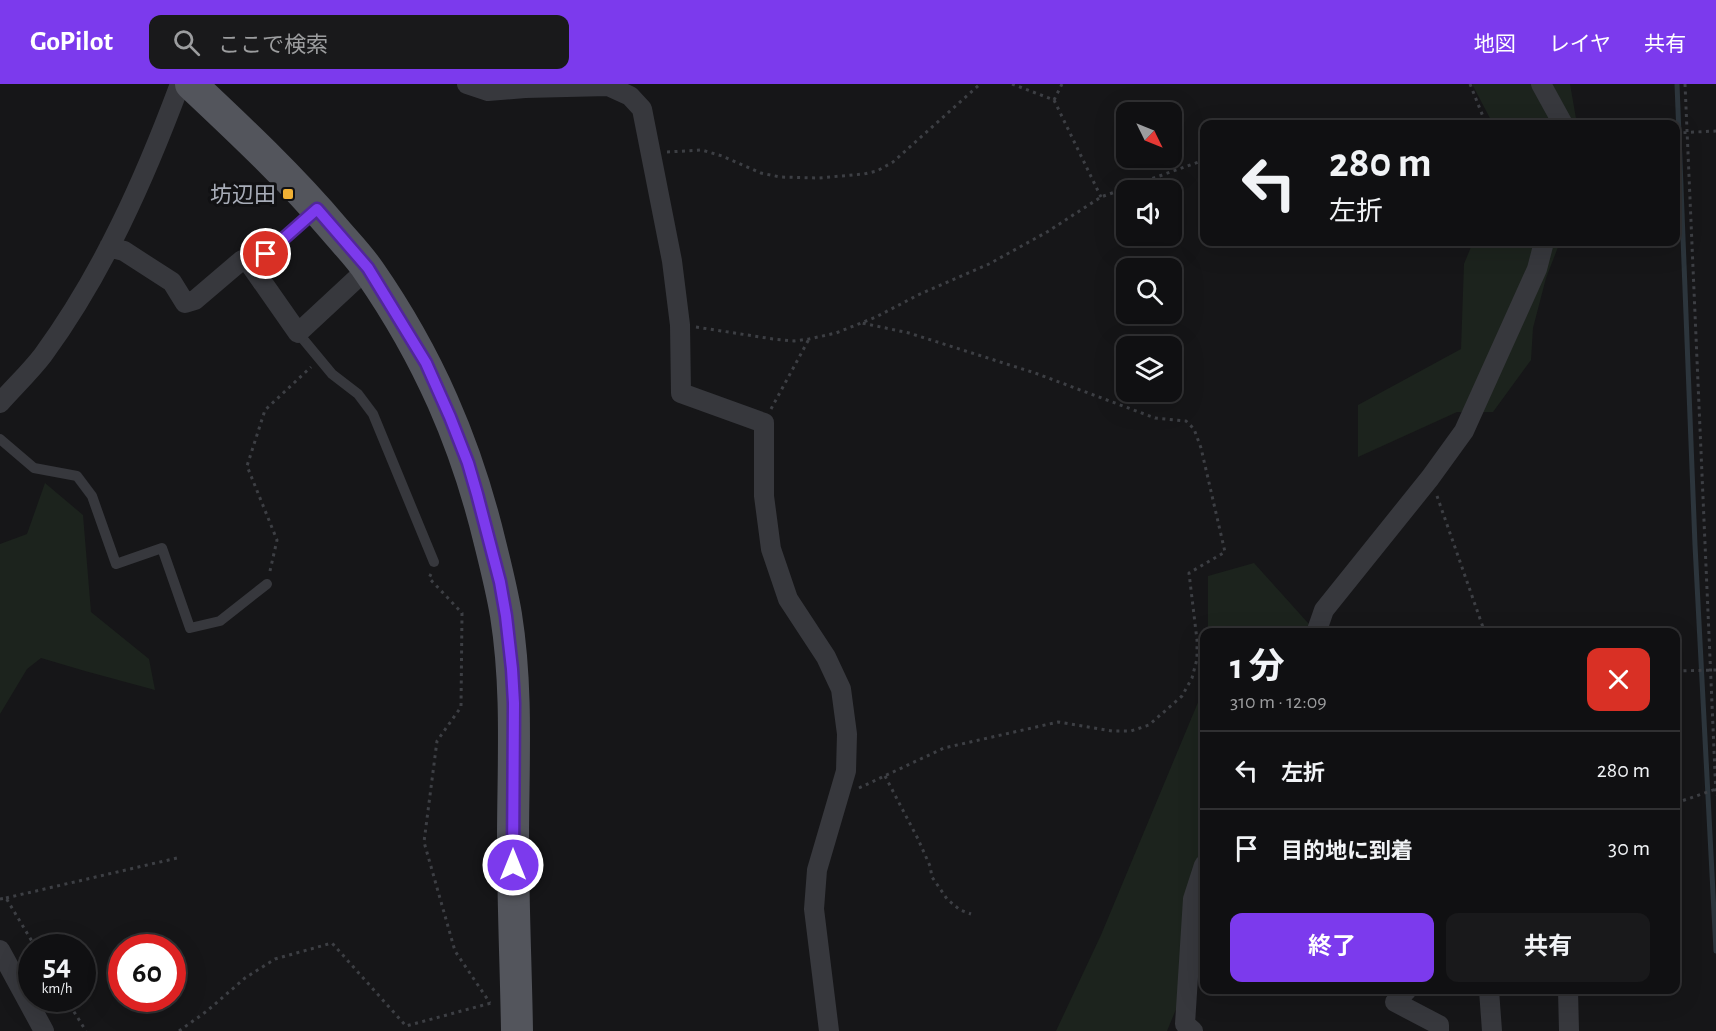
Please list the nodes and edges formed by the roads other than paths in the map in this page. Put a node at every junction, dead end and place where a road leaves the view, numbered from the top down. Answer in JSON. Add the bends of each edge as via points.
{"nodes":[{"id":1,"x":180,"y":84,"type":"edge"},
{"id":2,"x":191,"y":84,"type":"edge"},
{"id":3,"x":467,"y":84,"type":"edge"},
{"id":4,"x":1541,"y":84,"type":"edge"},
{"id":5,"x":613,"y":87,"type":"edge"},
{"id":6,"x":1561,"y":120,"type":"edge"},
{"id":7,"x":317,"y":209,"type":"junction"},
{"id":8,"x":1543,"y":246,"type":"edge"},
{"id":9,"x":109,"y":247,"type":"junction"},
{"id":10,"x":252,"y":267,"type":"junction"},
{"id":11,"x":368,"y":268,"type":"junction"},
{"id":12,"x":298,"y":333,"type":"junction"},
{"id":13,"x":0,"y":403,"type":"edge"},
{"id":14,"x":0,"y":439,"type":"edge"},
{"id":15,"x":434,"y":562,"type":"road end"},
{"id":16,"x":267,"y":584,"type":"road end"},
{"id":17,"x":1318,"y":628,"type":"edge"},
{"id":18,"x":1200,"y":877,"type":"edge"},
{"id":19,"x":0,"y":951,"type":"edge"},
{"id":20,"x":1403,"y":994,"type":"edge"},
{"id":21,"x":1489,"y":994,"type":"edge"},
{"id":22,"x":1568,"y":994,"type":"edge"},
{"id":23,"x":44,"y":1031,"type":"edge"},
{"id":24,"x":518,"y":1031,"type":"edge"},
{"id":25,"x":829,"y":1031,"type":"edge"},
{"id":26,"x":1193,"y":1031,"type":"edge"},
{"id":27,"x":1440,"y":1031,"type":"edge"},
{"id":28,"x":1492,"y":1031,"type":"edge"},
{"id":29,"x":1569,"y":1031,"type":"edge"}],
"edges":[{"from":1,"to":9,"type":"street","via":[[146,171]]},
{"from":2,"to":7,"type":"main road"},
{"from":3,"to":5,"type":"street","via":[[488,91]]},
{"from":4,"to":6,"type":"street"},
{"from":5,"to":25,"type":"street","via":[[630,96],[642,109],[672,261],[680,325],[681,393],[764,423],[764,496],[771,549],[788,599],[826,657],[841,689],[848,734],[846,771],[817,870],[814,909]]},
{"from":7,"to":10,"type":"lane"},
{"from":7,"to":11,"type":"main road"},
{"from":8,"to":17,"type":"street","via":[[1537,269],[1464,431],[1324,610]]},
{"from":9,"to":10,"type":"street","via":[[124,251],[172,282],[185,303],[195,300],[242,260]]},
{"from":9,"to":13,"type":"street","via":[[59,332]]},
{"from":10,"to":12,"type":"street"},
{"from":11,"to":12,"type":"street"},
{"from":11,"to":24,"type":"main road","via":[[426,363],[450,417],[468,463],[500,582],[514,703],[513,865],[503,999]]},
{"from":12,"to":15,"type":"lane","via":[[373,414]]},
{"from":14,"to":16,"type":"lane","via":[[34,468],[77,476],[92,496],[116,564],[162,548],[190,628],[220,621]]},
{"from":18,"to":26,"type":"street","via":[[1193,899],[1185,1024]]},
{"from":19,"to":23,"type":"street"},
{"from":20,"to":27,"type":"street","via":[[1395,1002],[1439,1025]]},
{"from":21,"to":28,"type":"street"},
{"from":22,"to":29,"type":"street"}]}
